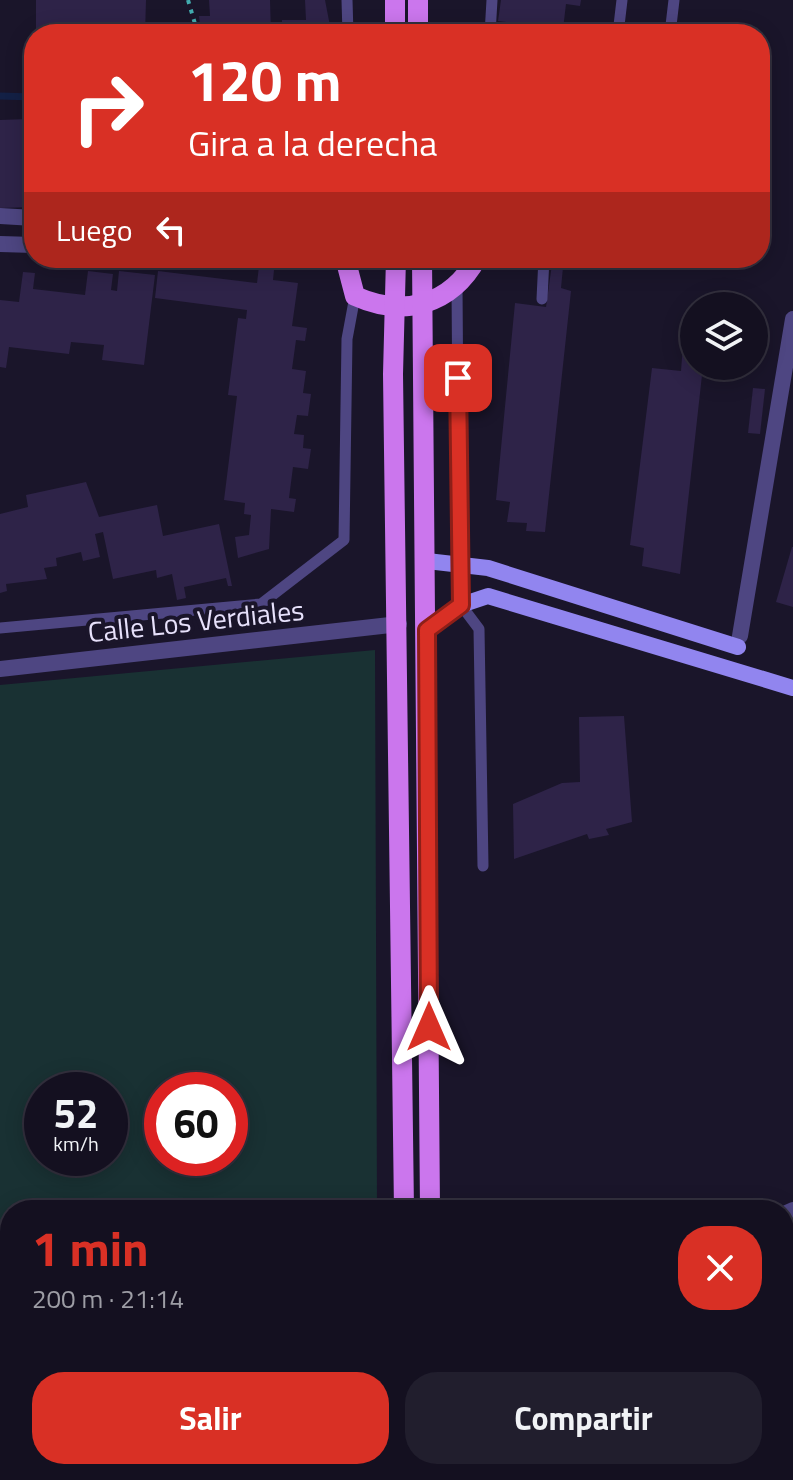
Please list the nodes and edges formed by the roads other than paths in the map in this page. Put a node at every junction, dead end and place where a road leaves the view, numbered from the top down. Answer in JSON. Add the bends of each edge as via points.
{"nodes":[{"id":1,"x":347,"y":0,"type":"edge"},
{"id":2,"x":395,"y":0,"type":"edge"},
{"id":3,"x":418,"y":0,"type":"edge"},
{"id":4,"x":492,"y":0,"type":"edge"},
{"id":5,"x":622,"y":0,"type":"edge"},
{"id":6,"x":674,"y":0,"type":"edge"},
{"id":7,"x":348,"y":24,"type":"edge"},
{"id":8,"x":395,"y":24,"type":"edge"},
{"id":9,"x":418,"y":24,"type":"edge"},
{"id":10,"x":491,"y":24,"type":"edge"},
{"id":11,"x":619,"y":24,"type":"edge"},
{"id":12,"x":671,"y":24,"type":"edge"},
{"id":13,"x":0,"y":216,"type":"edge"},
{"id":14,"x":24,"y":217,"type":"edge"},
{"id":15,"x":0,"y":244,"type":"edge"},
{"id":16,"x":24,"y":245,"type":"edge"},
{"id":17,"x":348,"y":268,"type":"edge"},
{"id":18,"x":396,"y":268,"type":"edge"},
{"id":19,"x":422,"y":268,"type":"edge"},
{"id":20,"x":470,"y":268,"type":"edge"},
{"id":21,"x":544,"y":268,"type":"edge"},
{"id":22,"x":457,"y":286,"type":"junction"},
{"id":23,"x":355,"y":296,"type":"junction"},
{"id":24,"x":542,"y":299,"type":"dead end"},
{"id":25,"x":423,"y":305,"type":"junction"},
{"id":26,"x":395,"y":307,"type":"junction"},
{"id":27,"x":793,"y":319,"type":"edge"},
{"id":28,"x":427,"y":561,"type":"junction"},
{"id":29,"x":459,"y":563,"type":"junction"},
{"id":30,"x":461,"y":605,"type":"junction"},
{"id":31,"x":399,"y":624,"type":"junction"},
{"id":32,"x":0,"y":628,"type":"edge"},
{"id":33,"x":427,"y":630,"type":"junction"},
{"id":34,"x":739,"y":642,"type":"junction"},
{"id":35,"x":0,"y":669,"type":"edge"},
{"id":36,"x":734,"y":669,"type":"junction"},
{"id":37,"x":793,"y":688,"type":"edge"},
{"id":38,"x":483,"y":866,"type":"dead end"},
{"id":39,"x":404,"y":1200,"type":"edge"},
{"id":40,"x":430,"y":1200,"type":"edge"}],
"edges":[{"from":1,"to":7,"type":"lane"},
{"from":2,"to":8,"type":"main road"},
{"from":3,"to":9,"type":"main road"},
{"from":4,"to":10,"type":"lane"},
{"from":5,"to":11,"type":"lane"},
{"from":6,"to":12,"type":"lane"},
{"from":13,"to":14,"type":"street"},
{"from":15,"to":16,"type":"street"},
{"from":17,"to":23,"type":"main road"},
{"from":18,"to":26,"type":"main road"},
{"from":19,"to":25,"type":"main road"},
{"from":20,"to":22,"type":"main road"},
{"from":21,"to":24,"type":"lane"},
{"from":22,"to":25,"type":"main road"},
{"from":22,"to":29,"type":"lane"},
{"from":23,"to":26,"type":"main road"},
{"from":23,"to":32,"type":"lane","via":[[347,339],[344,540],[261,604]]},
{"from":25,"to":26,"type":"main road"},
{"from":25,"to":28,"type":"main road"},
{"from":26,"to":31,"type":"main road"},
{"from":27,"to":34,"type":"street"},
{"from":28,"to":29,"type":"street"},
{"from":28,"to":33,"type":"main road"},
{"from":29,"to":30,"type":"lane"},
{"from":29,"to":34,"type":"street"},
{"from":30,"to":33,"type":"street"},
{"from":30,"to":36,"type":"street","via":[[488,596]]},
{"from":30,"to":38,"type":"lane","via":[[479,629]]},
{"from":31,"to":35,"type":"street","name":"Calle Los Verdiales"},
{"from":31,"to":39,"type":"main road"},
{"from":33,"to":40,"type":"main road"},
{"from":34,"to":36,"type":"street"},
{"from":36,"to":37,"type":"street"}]}
